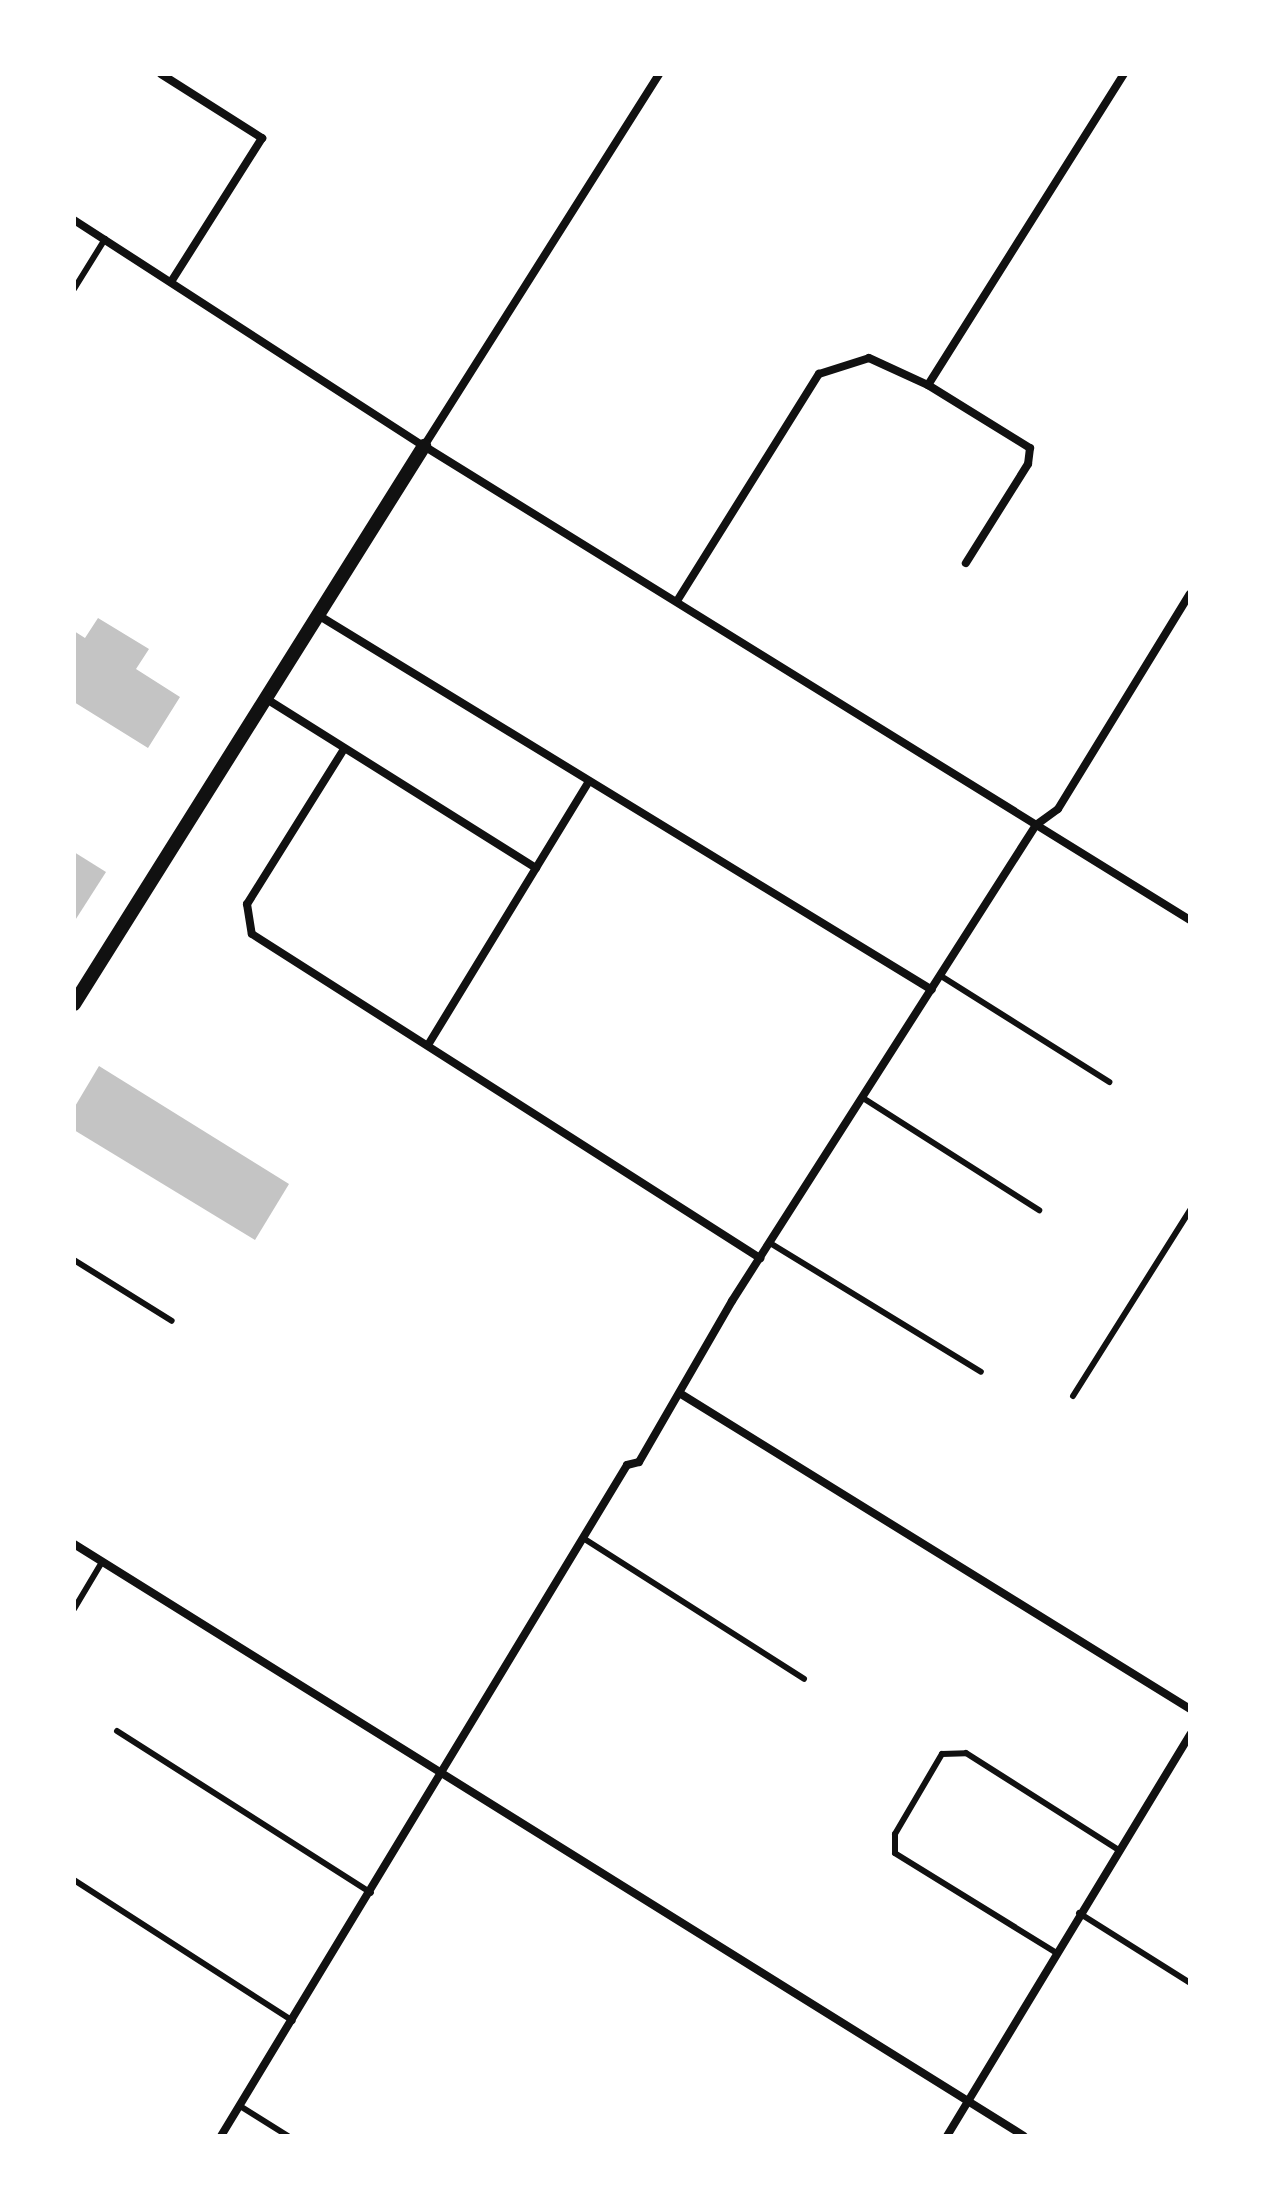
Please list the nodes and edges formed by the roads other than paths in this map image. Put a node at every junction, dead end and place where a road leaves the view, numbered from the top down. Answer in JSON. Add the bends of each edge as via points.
{"nodes":[{"id":1,"x":161,"y":74,"type":"edge"},
{"id":2,"x":659,"y":74,"type":"edge"},
{"id":3,"x":1124,"y":74,"type":"edge"},
{"id":4,"x":74,"y":220,"type":"edge"},
{"id":5,"x":105,"y":239,"type":"junction"},
{"id":6,"x":171,"y":282,"type":"junction"},
{"id":7,"x":74,"y":289,"type":"edge"},
{"id":8,"x":928,"y":385,"type":"junction"},
{"id":9,"x":424,"y":446,"type":"junction"},
{"id":10,"x":966,"y":563,"type":"dead end"},
{"id":11,"x":1190,"y":594,"type":"edge"},
{"id":12,"x":677,"y":601,"type":"junction"},
{"id":13,"x":318,"y":615,"type":"junction"},
{"id":14,"x":264,"y":698,"type":"junction"},
{"id":15,"x":344,"y":749,"type":"junction"},
{"id":16,"x":589,"y":781,"type":"junction"},
{"id":17,"x":1036,"y":825,"type":"junction"},
{"id":18,"x":536,"y":868,"type":"junction"},
{"id":19,"x":1190,"y":920,"type":"edge"},
{"id":20,"x":941,"y":976,"type":"junction"},
{"id":21,"x":932,"y":990,"type":"junction"},
{"id":22,"x":74,"y":1004,"type":"edge"},
{"id":23,"x":428,"y":1045,"type":"junction"},
{"id":24,"x":1109,"y":1082,"type":"dead end"},
{"id":25,"x":863,"y":1098,"type":"junction"},
{"id":26,"x":1039,"y":1210,"type":"dead end"},
{"id":27,"x":1190,"y":1210,"type":"edge"},
{"id":28,"x":770,"y":1243,"type":"junction"},
{"id":29,"x":760,"y":1258,"type":"junction"},
{"id":30,"x":74,"y":1260,"type":"edge"},
{"id":31,"x":172,"y":1321,"type":"dead end"},
{"id":32,"x":981,"y":1372,"type":"dead end"},
{"id":33,"x":681,"y":1394,"type":"junction"},
{"id":34,"x":1073,"y":1396,"type":"dead end"},
{"id":35,"x":583,"y":1538,"type":"junction"},
{"id":36,"x":74,"y":1544,"type":"edge"},
{"id":37,"x":102,"y":1562,"type":"junction"},
{"id":38,"x":74,"y":1609,"type":"edge"},
{"id":39,"x":804,"y":1679,"type":"dead end"},
{"id":40,"x":1190,"y":1709,"type":"edge"},
{"id":41,"x":117,"y":1731,"type":"dead end"},
{"id":42,"x":1190,"y":1734,"type":"edge"},
{"id":43,"x":443,"y":1775,"type":"junction"},
{"id":44,"x":1117,"y":1849,"type":"junction"},
{"id":45,"x":74,"y":1880,"type":"edge"},
{"id":46,"x":372,"y":1894,"type":"junction"},
{"id":47,"x":1079,"y":1913,"type":"junction"},
{"id":48,"x":1055,"y":1952,"type":"junction"},
{"id":49,"x":1190,"y":1983,"type":"edge"},
{"id":50,"x":293,"y":2021,"type":"junction"},
{"id":51,"x":968,"y":2102,"type":"junction"},
{"id":52,"x":240,"y":2106,"type":"junction"},
{"id":53,"x":221,"y":2136,"type":"edge"},
{"id":54,"x":288,"y":2136,"type":"edge"},
{"id":55,"x":947,"y":2136,"type":"edge"},
{"id":56,"x":1024,"y":2136,"type":"edge"}],
"edges":[{"from":1,"to":6,"type":"street","via":[[262,138]]},
{"from":2,"to":9,"type":"street"},
{"from":3,"to":8,"type":"street"},
{"from":4,"to":5,"type":"street"},
{"from":5,"to":6,"type":"street"},
{"from":5,"to":7,"type":"lane"},
{"from":6,"to":9,"type":"street"},
{"from":8,"to":10,"type":"street","via":[[1030,448],[1028,464]]},
{"from":8,"to":12,"type":"street","via":[[869,358],[819,374]]},
{"from":9,"to":12,"type":"street"},
{"from":9,"to":13,"type":"street"},
{"from":11,"to":17,"type":"street","via":[[1058,809]]},
{"from":12,"to":17,"type":"street"},
{"from":13,"to":14,"type":"street"},
{"from":13,"to":16,"type":"street"},
{"from":14,"to":15,"type":"street"},
{"from":14,"to":22,"type":"street"},
{"from":15,"to":18,"type":"street"},
{"from":15,"to":23,"type":"street","via":[[247,904],[245,921],[252,934]]},
{"from":16,"to":18,"type":"street"},
{"from":16,"to":21,"type":"street"},
{"from":17,"to":19,"type":"street"},
{"from":17,"to":20,"type":"street"},
{"from":18,"to":23,"type":"street"},
{"from":20,"to":21,"type":"street"},
{"from":20,"to":24,"type":"lane"},
{"from":21,"to":25,"type":"street"},
{"from":23,"to":29,"type":"street"},
{"from":25,"to":26,"type":"lane"},
{"from":25,"to":28,"type":"street"},
{"from":27,"to":34,"type":"lane"},
{"from":28,"to":29,"type":"street"},
{"from":28,"to":32,"type":"lane"},
{"from":29,"to":33,"type":"street"},
{"from":30,"to":31,"type":"lane"},
{"from":33,"to":35,"type":"street"},
{"from":33,"to":40,"type":"street"},
{"from":35,"to":39,"type":"lane"},
{"from":35,"to":43,"type":"street"},
{"from":36,"to":37,"type":"street"},
{"from":37,"to":38,"type":"lane"},
{"from":37,"to":43,"type":"street"},
{"from":41,"to":46,"type":"lane"},
{"from":42,"to":44,"type":"street"},
{"from":43,"to":46,"type":"street"},
{"from":43,"to":51,"type":"street"},
{"from":44,"to":47,"type":"street"},
{"from":44,"to":48,"type":"lane","via":[[966,1753],[942,1754],[895,1834],[895,1853]]},
{"from":45,"to":50,"type":"lane"},
{"from":46,"to":50,"type":"street"},
{"from":47,"to":48,"type":"street"},
{"from":47,"to":49,"type":"lane"},
{"from":48,"to":51,"type":"street"},
{"from":50,"to":52,"type":"street"},
{"from":51,"to":55,"type":"street"},
{"from":51,"to":56,"type":"street"},
{"from":52,"to":53,"type":"street"},
{"from":52,"to":54,"type":"lane"}]}
